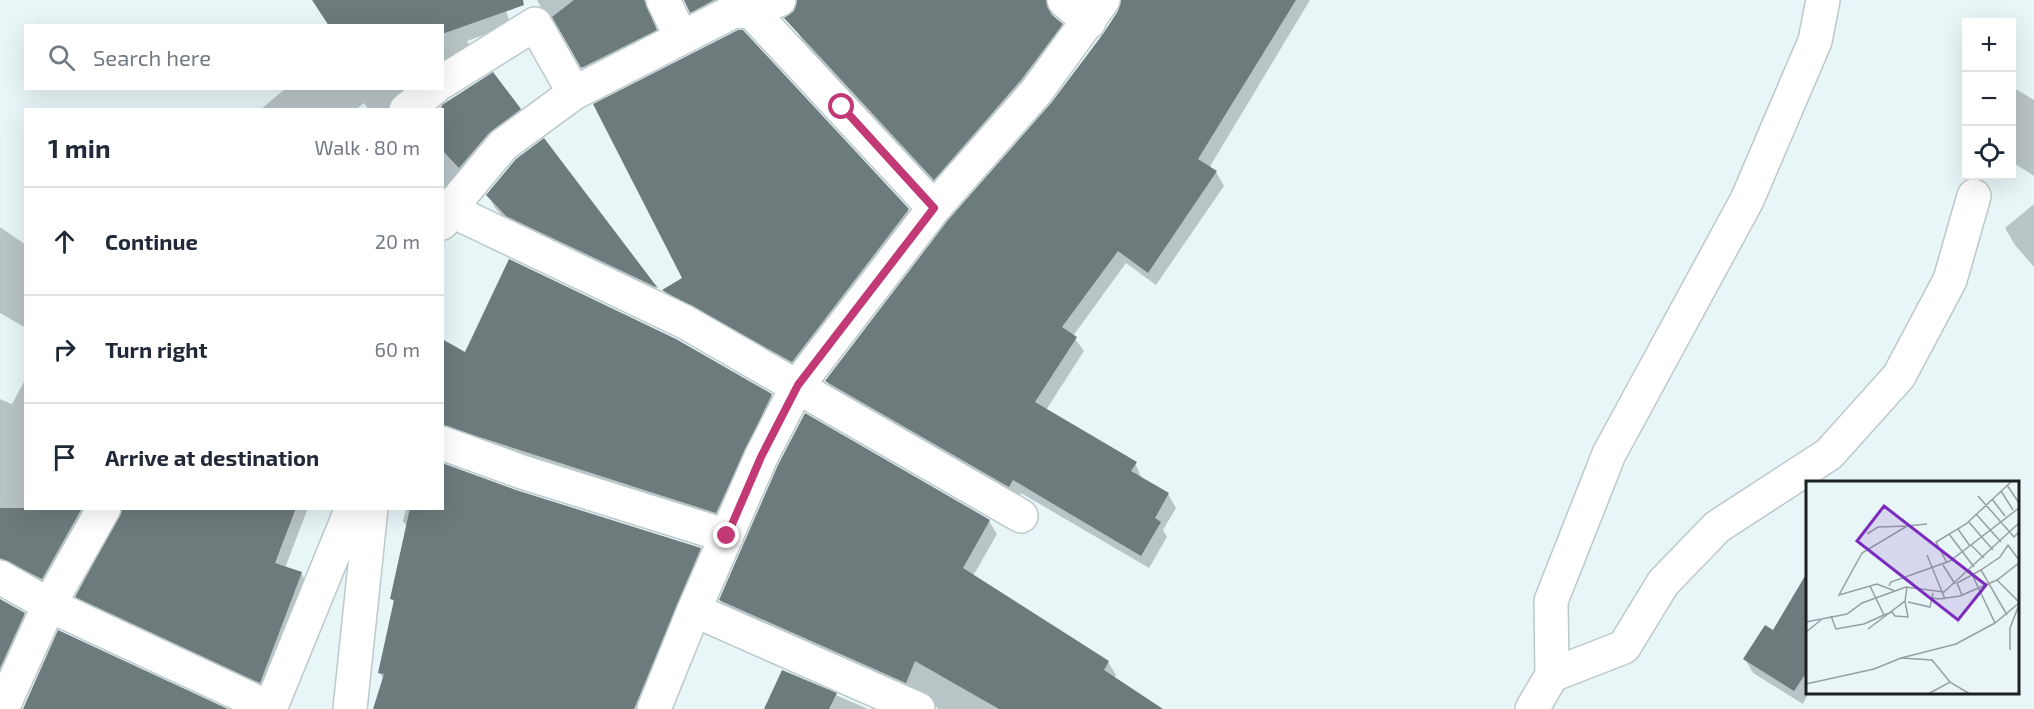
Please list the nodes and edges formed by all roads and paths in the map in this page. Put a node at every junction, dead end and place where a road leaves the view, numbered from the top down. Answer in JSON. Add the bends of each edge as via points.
{"nodes":[{"id":1,"x":663,"y":0,"type":"edge"},
{"id":2,"x":1064,"y":0,"type":"edge"},
{"id":3,"x":1822,"y":0,"type":"edge"},
{"id":4,"x":765,"y":6,"type":"edge"},
{"id":5,"x":1096,"y":11,"type":"edge"},
{"id":6,"x":529,"y":12,"type":"edge"},
{"id":7,"x":681,"y":37,"type":"junction"},
{"id":8,"x":444,"y":80,"type":"edge"},
{"id":9,"x":431,"y":90,"type":"edge"},
{"id":10,"x":574,"y":93,"type":"junction"},
{"id":11,"x":409,"y":108,"type":"edge"},
{"id":12,"x":1974,"y":196,"type":"dead end"},
{"id":13,"x":934,"y":208,"type":"junction"},
{"id":14,"x":444,"y":213,"type":"edge"},
{"id":15,"x":798,"y":385,"type":"junction"},
{"id":16,"x":444,"y":444,"type":"edge"},
{"id":17,"x":103,"y":510,"type":"edge"},
{"id":18,"x":351,"y":510,"type":"edge"},
{"id":19,"x":371,"y":510,"type":"edge"},
{"id":20,"x":1021,"y":516,"type":"dead end"},
{"id":21,"x":727,"y":536,"type":"junction"},
{"id":22,"x":0,"y":577,"type":"edge"},
{"id":23,"x":49,"y":605,"type":"junction"},
{"id":24,"x":694,"y":610,"type":"junction"},
{"id":25,"x":1552,"y":675,"type":"junction"},
{"id":26,"x":2,"y":709,"type":"edge"},
{"id":27,"x":271,"y":709,"type":"edge"},
{"id":28,"x":350,"y":709,"type":"edge"},
{"id":29,"x":654,"y":709,"type":"edge"},
{"id":30,"x":918,"y":709,"type":"edge"},
{"id":31,"x":1532,"y":709,"type":"edge"}],
"edges":[{"from":1,"to":7,"type":"street"},
{"from":2,"to":5,"type":"street"},
{"from":3,"to":25,"type":"street","via":[[1815,41],[1748,200],[1608,454],[1551,601]]},
{"from":4,"to":7,"type":"street","via":[[734,11]]},
{"from":4,"to":13,"type":"street"},
{"from":5,"to":13,"type":"street","via":[[1036,92]]},
{"from":6,"to":8,"type":"street"},
{"from":6,"to":10,"type":"street"},
{"from":7,"to":10,"type":"street"},
{"from":9,"to":11,"type":"street"},
{"from":10,"to":14,"type":"street","via":[[502,145]]},
{"from":12,"to":25,"type":"street","via":[[1950,280],[1899,376],[1829,454],[1718,527],[1664,583],[1624,646]]},
{"from":13,"to":15,"type":"street"},
{"from":14,"to":15,"type":"street","via":[[684,322]]},
{"from":15,"to":20,"type":"street"},
{"from":15,"to":21,"type":"street"},
{"from":16,"to":21,"type":"street"},
{"from":17,"to":23,"type":"street"},
{"from":18,"to":27,"type":"street"},
{"from":19,"to":28,"type":"street"},
{"from":21,"to":24,"type":"street"},
{"from":22,"to":23,"type":"street"},
{"from":23,"to":26,"type":"street"},
{"from":23,"to":27,"type":"street"},
{"from":24,"to":29,"type":"street"},
{"from":24,"to":30,"type":"street"},
{"from":25,"to":31,"type":"street"}]}
